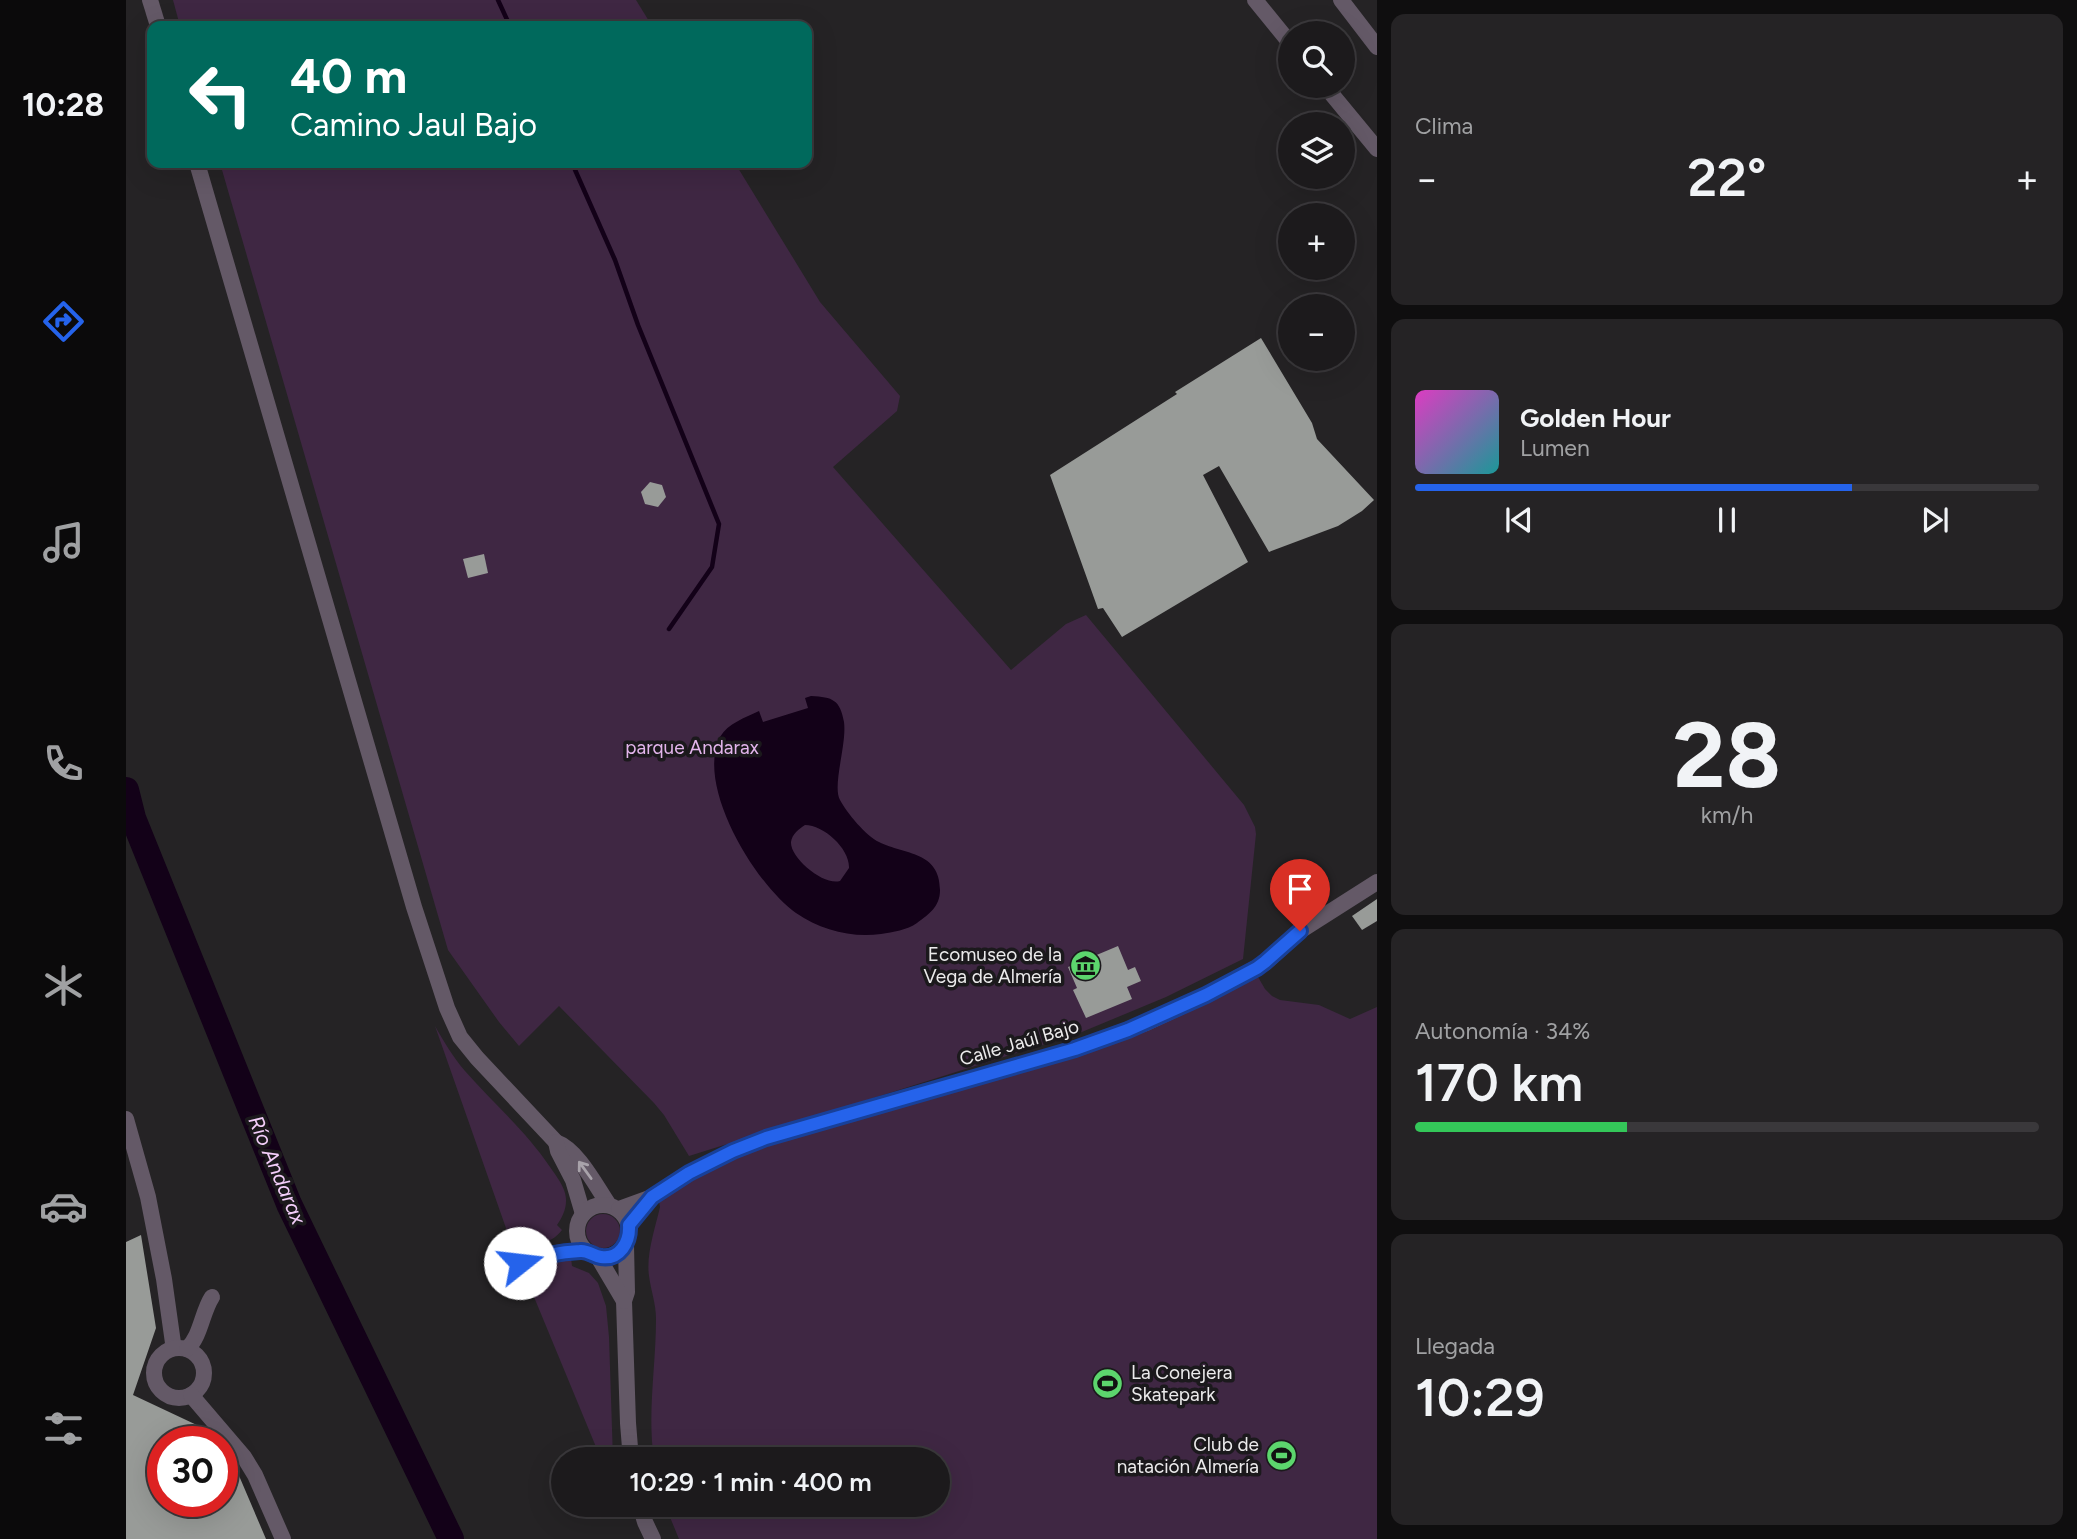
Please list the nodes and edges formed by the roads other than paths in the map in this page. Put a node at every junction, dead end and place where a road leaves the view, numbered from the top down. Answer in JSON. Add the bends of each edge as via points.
{"nodes":[{"id":1,"x":150,"y":0,"type":"edge"},
{"id":2,"x":1255,"y":0,"type":"edge"},
{"id":3,"x":1341,"y":0,"type":"edge"},
{"id":4,"x":156,"y":21,"type":"edge"},
{"id":5,"x":1278,"y":28,"type":"edge"},
{"id":6,"x":1377,"y":47,"type":"edge"},
{"id":7,"x":1335,"y":98,"type":"edge"},
{"id":8,"x":1377,"y":149,"type":"edge"},
{"id":9,"x":198,"y":168,"type":"edge"},
{"id":10,"x":1377,"y":882,"type":"edge"},
{"id":11,"x":126,"y":1119,"type":"edge"},
{"id":12,"x":556,"y":1142,"type":"junction"},
{"id":13,"x":652,"y":1197,"type":"junction"},
{"id":14,"x":614,"y":1207,"type":"junction"},
{"id":15,"x":580,"y":1221,"type":"junction"},
{"id":16,"x":629,"y":1225,"type":"junction"},
{"id":17,"x":626,"y":1245,"type":"junction"},
{"id":18,"x":547,"y":1254,"type":"junction"},
{"id":19,"x":592,"y":1254,"type":"junction"},
{"id":20,"x":495,"y":1273,"type":"dead end"},
{"id":21,"x":212,"y":1297,"type":"dead end"},
{"id":22,"x":624,"y":1301,"type":"junction"},
{"id":23,"x":179,"y":1348,"type":"junction"},
{"id":24,"x":191,"y":1395,"type":"junction"},
{"id":25,"x":630,"y":1447,"type":"edge"},
{"id":26,"x":644,"y":1517,"type":"edge"},
{"id":27,"x":283,"y":1539,"type":"edge"},
{"id":28,"x":653,"y":1539,"type":"edge"}],
"edges":[{"from":1,"to":4,"type":"street"},
{"from":2,"to":5,"type":"street"},
{"from":3,"to":6,"type":"street"},
{"from":7,"to":8,"type":"street"},
{"from":9,"to":12,"type":"street","via":[[447,1008],[460,1037],[477,1058]]},
{"from":10,"to":13,"type":"street","name":"Calle Jaúl Bajo","via":[[1300,931],[1257,968],[1146,1023],[1075,1049],[766,1138],[689,1173]]},
{"from":11,"to":23,"type":"street","via":[[148,1197],[173,1343]]},
{"from":14,"to":12,"type":"street","one_way":true,"via":[[565,1145]]},
{"from":12,"to":15,"type":"street","via":[[573,1180]]},
{"from":13,"to":14,"type":"street","name":"Calle Jaúl Bajo"},
{"from":13,"to":16,"type":"street","name":"Calle Jaúl Bajo"},
{"from":14,"to":15,"type":"street","via":[[590,1208]]},
{"from":14,"to":16,"type":"street"},
{"from":15,"to":18,"type":"street"},
{"from":15,"to":19,"type":"street","via":[[578,1240]]},
{"from":16,"to":17,"type":"street"},
{"from":17,"to":19,"type":"street","via":[[609,1257]]},
{"from":17,"to":22,"type":"street"},
{"from":18,"to":19,"type":"street"},
{"from":18,"to":20,"type":"street"},
{"from":19,"to":22,"type":"street"},
{"from":21,"to":23,"type":"street","via":[[194,1340]]},
{"from":22,"to":25,"type":"street"},
{"from":23,"to":24,"type":"street","via":[[200,1359],[204,1367],[202,1383]]},
{"from":23,"to":24,"type":"street","via":[[165,1352],[156,1363],[156,1384],[175,1398]]},
{"from":24,"to":27,"type":"street","via":[[250,1466]]},
{"from":26,"to":28,"type":"street"}]}
